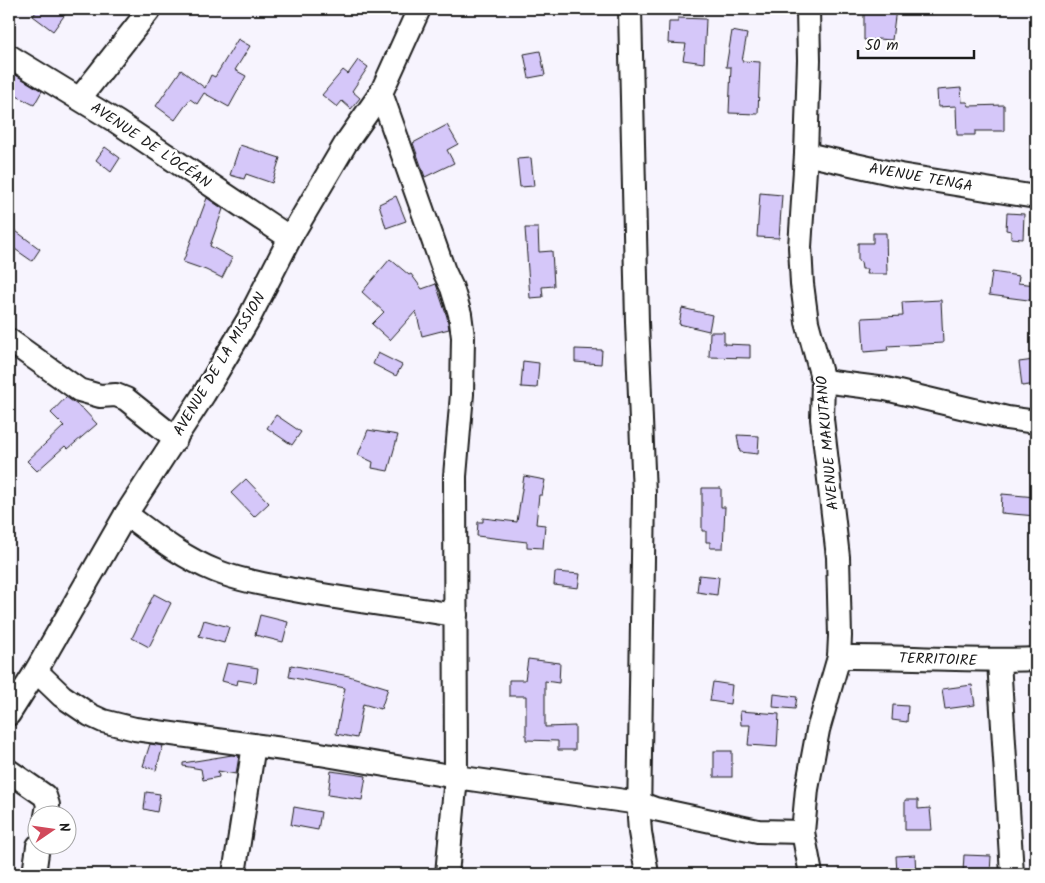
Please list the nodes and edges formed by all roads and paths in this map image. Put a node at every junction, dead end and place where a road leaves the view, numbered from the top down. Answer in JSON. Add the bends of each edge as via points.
{"nodes":[{"id":1,"x":150,"y":9,"type":"edge"},
{"id":2,"x":419,"y":9,"type":"edge"},
{"id":3,"x":630,"y":9,"type":"edge"},
{"id":4,"x":808,"y":9,"type":"edge"},
{"id":5,"x":9,"y":56,"type":"edge"},
{"id":6,"x":381,"y":93,"type":"junction"},
{"id":7,"x":80,"y":98,"type":"junction"},
{"id":8,"x":806,"y":154,"type":"junction"},
{"id":9,"x":1036,"y":197,"type":"edge"},
{"id":10,"x":290,"y":238,"type":"junction"},
{"id":11,"x":9,"y":340,"type":"edge"},
{"id":12,"x":823,"y":381,"type":"junction"},
{"id":13,"x":1036,"y":422,"type":"edge"},
{"id":14,"x":176,"y":439,"type":"junction"},
{"id":15,"x":126,"y":514,"type":"junction"},
{"id":16,"x":456,"y":615,"type":"junction"},
{"id":17,"x":839,"y":657,"type":"junction"},
{"id":18,"x":1036,"y":659,"type":"edge"},
{"id":19,"x":999,"y":661,"type":"junction"},
{"id":20,"x":36,"y":672,"type":"junction"},
{"id":21,"x":9,"y":714,"type":"edge"},
{"id":22,"x":254,"y":745,"type":"junction"},
{"id":23,"x":9,"y":772,"type":"edge"},
{"id":24,"x":456,"y":776,"type":"junction"},
{"id":25,"x":639,"y":803,"type":"junction"},
{"id":26,"x":48,"y":806,"type":"edge"},
{"id":27,"x":803,"y":832,"type":"junction"},
{"id":28,"x":37,"y":856,"type":"edge"},
{"id":29,"x":34,"y":874,"type":"edge"},
{"id":30,"x":234,"y":874,"type":"edge"},
{"id":31,"x":447,"y":874,"type":"edge"},
{"id":32,"x":647,"y":874,"type":"edge"},
{"id":33,"x":812,"y":874,"type":"edge"},
{"id":34,"x":1012,"y":874,"type":"edge"}],
"edges":[{"from":1,"to":7,"type":"street"},
{"from":2,"to":6,"type":"street","name":"AVENUE DE LA MISSION"},
{"from":3,"to":25,"type":"street","via":[[644,494]]},
{"from":4,"to":8,"type":"street","name":"AVENUE MAKUTANO"},
{"from":5,"to":7,"type":"street","name":"AVENUE DE L'OCÉAN"},
{"from":6,"to":10,"type":"street","name":"AVENUE DE LA MISSION","via":[[346,143]]},
{"from":6,"to":16,"type":"street","via":[[460,314],[463,337],[455,476]]},
{"from":7,"to":10,"type":"street","name":"AVENUE DE L'OCÉAN"},
{"from":8,"to":9,"type":"street","name":"AVENUE TENGA","via":[[900,175]]},
{"from":8,"to":12,"type":"street","name":"AVENUE MAKUTANO","via":[[800,247],[802,284],[807,322]]},
{"from":10,"to":14,"type":"street","name":"AVENUE DE LA MISSION","via":[[248,320]]},
{"from":11,"to":14,"type":"street","via":[[79,390],[126,399]]},
{"from":12,"to":13,"type":"street","via":[[886,389]]},
{"from":12,"to":17,"type":"street","name":"AVENUE MAKUTANO","via":[[822,419],[838,558]]},
{"from":14,"to":15,"type":"street","name":"AVENUE DE LA MISSION"},
{"from":15,"to":16,"type":"street","via":[[192,560],[216,571],[325,596]]},
{"from":15,"to":20,"type":"street","name":"AVENUE DE LA MISSION"},
{"from":16,"to":24,"type":"street"},
{"from":17,"to":19,"type":"street","name":"TERRITOIRE"},
{"from":17,"to":27,"type":"street","name":"AVENUE MAKUTANO","via":[[818,730]]},
{"from":18,"to":19,"type":"street","name":"TERRITOIRE"},
{"from":19,"to":34,"type":"street"},
{"from":20,"to":21,"type":"street","name":"AVENUE DE LA MISSION"},
{"from":20,"to":22,"type":"street","via":[[62,696],[103,721],[156,732]]},
{"from":22,"to":24,"type":"street"},
{"from":22,"to":30,"type":"street"},
{"from":23,"to":26,"type":"street","via":[[45,796]]},
{"from":24,"to":25,"type":"street"},
{"from":24,"to":31,"type":"street"},
{"from":25,"to":27,"type":"street","via":[[750,829]]},
{"from":25,"to":32,"type":"street"},
{"from":27,"to":33,"type":"street","name":"AVENUE MAKUTANO"},
{"from":28,"to":29,"type":"street"}]}
